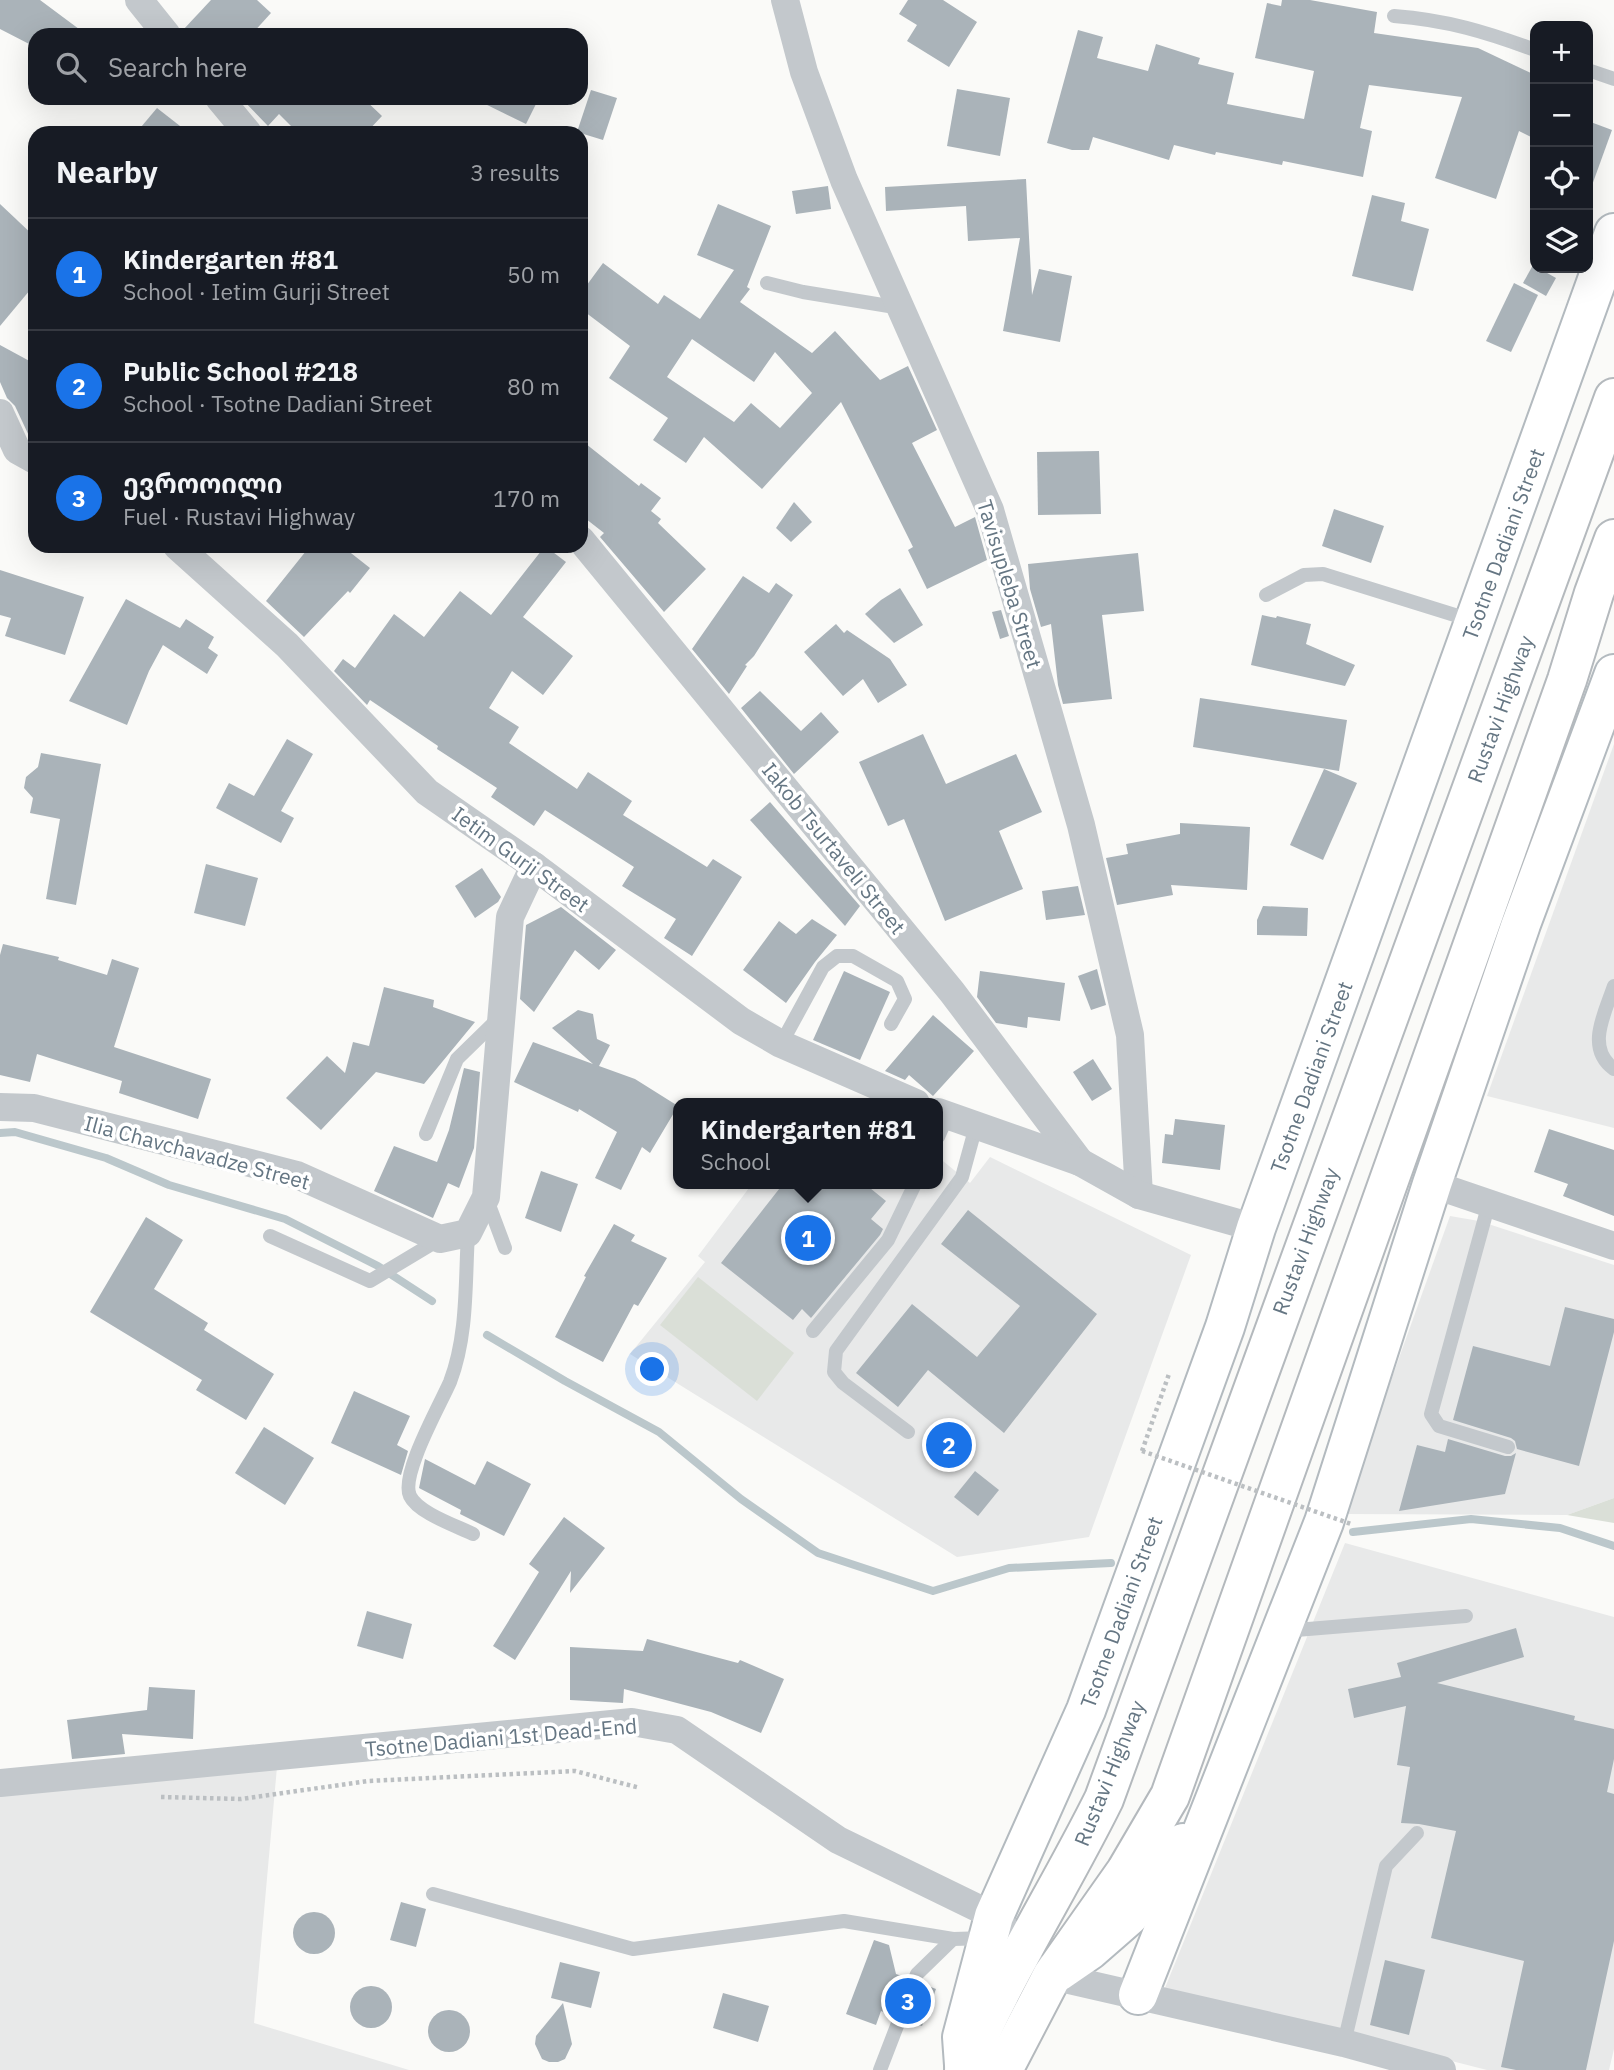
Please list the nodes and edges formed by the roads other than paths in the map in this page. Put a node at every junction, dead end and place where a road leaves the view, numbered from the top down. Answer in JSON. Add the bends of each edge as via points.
{"nodes":[{"id":1,"x":139,"y":0,"type":"edge"},
{"id":2,"x":785,"y":0,"type":"edge"},
{"id":3,"x":1394,"y":16,"type":"dead end"},
{"id":4,"x":161,"y":28,"type":"edge"},
{"id":5,"x":1530,"y":48,"type":"edge"},
{"id":6,"x":1593,"y":72,"type":"edge"},
{"id":7,"x":1614,"y":79,"type":"edge"},
{"id":8,"x":225,"y":105,"type":"edge"},
{"id":9,"x":242,"y":126,"type":"edge"},
{"id":10,"x":1614,"y":233,"type":"edge"},
{"id":11,"x":767,"y":283,"type":"dead end"},
{"id":12,"x":901,"y":308,"type":"junction"},
{"id":13,"x":1614,"y":398,"type":"edge"},
{"id":14,"x":0,"y":413,"type":"edge"},
{"id":15,"x":28,"y":456,"type":"edge"},
{"id":16,"x":1614,"y":540,"type":"edge"},
{"id":17,"x":588,"y":549,"type":"edge"},
{"id":18,"x":185,"y":553,"type":"edge"},
{"id":19,"x":1266,"y":595,"type":"dead end"},
{"id":20,"x":1475,"y":621,"type":"junction"},
{"id":21,"x":1614,"y":674,"type":"edge"},
{"id":22,"x":1607,"y":720,"type":"edge"},
{"id":23,"x":534,"y":866,"type":"junction"},
{"id":24,"x":1614,"y":986,"type":"edge"},
{"id":25,"x":502,"y":1016,"type":"junction"},
{"id":26,"x":891,"y":1024,"type":"dead end"},
{"id":27,"x":781,"y":1044,"type":"junction"},
{"id":28,"x":1614,"y":1069,"type":"edge"},
{"id":29,"x":905,"y":1098,"type":"edge"},
{"id":30,"x":0,"y":1107,"type":"edge"},
{"id":31,"x":943,"y":1122,"type":"edge"},
{"id":32,"x":976,"y":1126,"type":"junction"},
{"id":33,"x":426,"y":1134,"type":"dead end"},
{"id":34,"x":1080,"y":1162,"type":"junction"},
{"id":35,"x":1433,"y":1184,"type":"junction"},
{"id":36,"x":913,"y":1189,"type":"edge"},
{"id":37,"x":1139,"y":1195,"type":"junction"},
{"id":38,"x":486,"y":1197,"type":"junction"},
{"id":39,"x":1489,"y":1203,"type":"junction"},
{"id":40,"x":1256,"y":1228,"type":"junction"},
{"id":41,"x":468,"y":1233,"type":"junction"},
{"id":42,"x":270,"y":1236,"type":"dead end"},
{"id":43,"x":440,"y":1239,"type":"junction"},
{"id":44,"x":1614,"y":1245,"type":"edge"},
{"id":45,"x":505,"y":1248,"type":"dead end"},
{"id":46,"x":813,"y":1331,"type":"dead end"},
{"id":47,"x":908,"y":1432,"type":"dead end"},
{"id":48,"x":1508,"y":1447,"type":"dead end"},
{"id":49,"x":473,"y":1534,"type":"dead end"},
{"id":50,"x":1466,"y":1616,"type":"dead end"},
{"id":51,"x":1282,"y":1631,"type":"junction"},
{"id":52,"x":0,"y":1783,"type":"edge"},
{"id":53,"x":1214,"y":1802,"type":"junction"},
{"id":54,"x":1417,"y":1833,"type":"dead end"},
{"id":55,"x":433,"y":1894,"type":"dead end"},
{"id":56,"x":990,"y":1936,"type":"junction"},
{"id":57,"x":1052,"y":1976,"type":"junction"},
{"id":58,"x":1138,"y":1995,"type":"junction"},
{"id":59,"x":982,"y":2028,"type":"junction"},
{"id":60,"x":1343,"y":2043,"type":"junction"},
{"id":61,"x":880,"y":2070,"type":"edge"},
{"id":62,"x":964,"y":2070,"type":"edge"},
{"id":63,"x":1003,"y":2070,"type":"edge"},
{"id":64,"x":1442,"y":2070,"type":"edge"}],
"edges":[{"from":1,"to":4,"type":"street"},
{"from":2,"to":12,"type":"street","name":"Tavisupleba Street","via":[[804,72],[844,180]]},
{"from":3,"to":5,"type":"lane","via":[[1481,30]]},
{"from":6,"to":7,"type":"lane"},
{"from":8,"to":9,"type":"street"},
{"from":10,"to":20,"type":"main road","name":"Tsotne Dadiani Street"},
{"from":11,"to":12,"type":"lane"},
{"from":12,"to":37,"type":"street","name":"Tavisupleba Street","via":[[990,510],[1081,825],[1130,1035]]},
{"from":13,"to":56,"type":"main road","name":"Rustavi Highway","via":[[1104,1799],[1077,1852]]},
{"from":14,"to":15,"type":"street","via":[[17,450]]},
{"from":16,"to":57,"type":"main road","via":[[1170,1796],[1126,1871]]},
{"from":17,"to":34,"type":"street","name":"Iakob Tsurtaveli Street","via":[[952,992]]},
{"from":18,"to":23,"type":"street","name":"Ietim Gurji Street","via":[[288,645],[427,792]]},
{"from":19,"to":20,"type":"lane","via":[[1304,575],[1323,574]]},
{"from":20,"to":40,"type":"main road","name":"Tsotne Dadiani Street"},
{"from":21,"to":22,"type":"main road"},
{"from":22,"to":35,"type":"main road","via":[[1521,924]]},
{"from":23,"to":25,"type":"street","via":[[510,917]]},
{"from":23,"to":27,"type":"street","name":"Ietim Gurji Street","via":[[741,1021]]},
{"from":24,"to":28,"type":"lane","via":[[1596,1038],[1605,1063]]},
{"from":25,"to":33,"type":"lane","via":[[457,1059]]},
{"from":25,"to":38,"type":"street"},
{"from":26,"to":27,"type":"lane","via":[[905,999],[897,981],[853,956],[837,956],[823,967]]},
{"from":27,"to":29,"type":"street","name":"Ietim Gurji Street"},
{"from":30,"to":43,"type":"street","name":"Ilia Chavchavadze Street","via":[[34,1108],[297,1175]]},
{"from":31,"to":32,"type":"street"},
{"from":32,"to":34,"type":"street"},
{"from":32,"to":47,"type":"lane","via":[[962,1177],[836,1351],[835,1372],[843,1383]]},
{"from":34,"to":37,"type":"street"},
{"from":35,"to":39,"type":"street"},
{"from":35,"to":51,"type":"main road","via":[[1324,1522]]},
{"from":36,"to":46,"type":"lane","via":[[888,1240]]},
{"from":37,"to":40,"type":"street"},
{"from":38,"to":41,"type":"street"},
{"from":38,"to":45,"type":"lane"},
{"from":39,"to":44,"type":"street"},
{"from":39,"to":48,"type":"lane","via":[[1431,1414],[1439,1426]]},
{"from":40,"to":56,"type":"main road","name":"Tsotne Dadiani Street","via":[[1225,1327],[1086,1710]]},
{"from":41,"to":43,"type":"street"},
{"from":41,"to":49,"type":"lane","via":[[461,1343],[407,1485],[418,1507]]},
{"from":42,"to":43,"type":"lane","via":[[370,1282]]},
{"from":50,"to":51,"type":"lane"},
{"from":51,"to":53,"type":"main road"},
{"from":52,"to":56,"type":"street","name":"Tsotne Dadiani 1st Dead-End","via":[[632,1723],[677,1730]]},
{"from":53,"to":57,"type":"main road","via":[[1129,1916]]},
{"from":53,"to":58,"type":"main road"},
{"from":54,"to":60,"type":"lane","via":[[1386,1866]]},
{"from":55,"to":56,"type":"lane","via":[[633,1949],[844,1921]]},
{"from":56,"to":57,"type":"street","name":"Tsotne Dadiani 1st Dead-End"},
{"from":56,"to":59,"type":"main road","name":"Rustavi Highway"},
{"from":56,"to":61,"type":"lane","via":[[917,1975]]},
{"from":56,"to":62,"type":"main road","via":[[962,2037]]},
{"from":57,"to":58,"type":"street"},
{"from":57,"to":59,"type":"main road","via":[[1016,1995]]},
{"from":57,"to":63,"type":"main road"},
{"from":58,"to":60,"type":"street"},
{"from":59,"to":62,"type":"main road","name":"Rustavi Highway"},
{"from":60,"to":64,"type":"street"}]}
